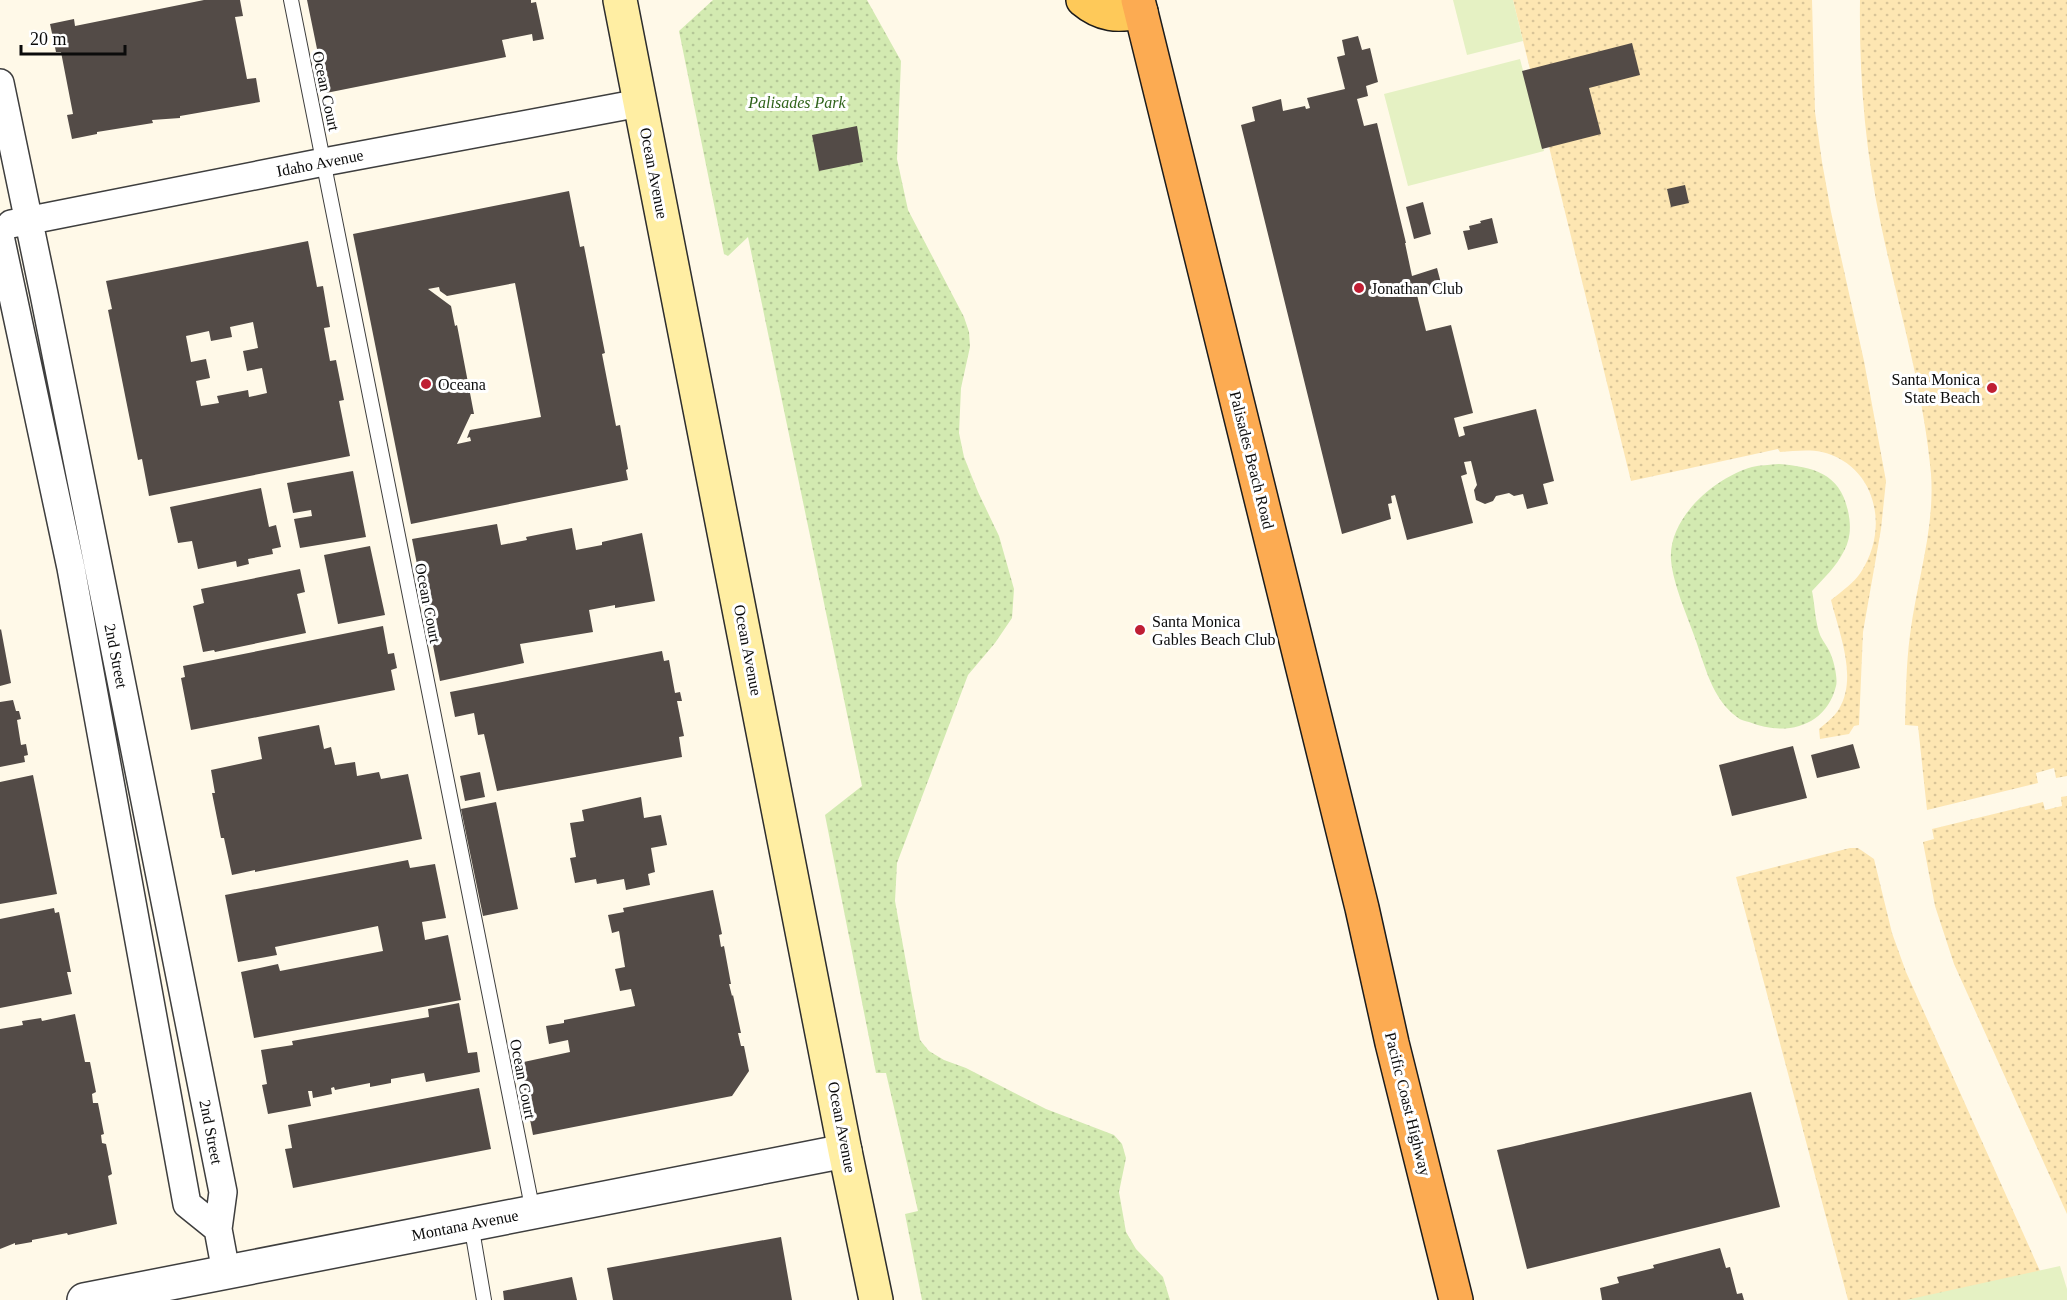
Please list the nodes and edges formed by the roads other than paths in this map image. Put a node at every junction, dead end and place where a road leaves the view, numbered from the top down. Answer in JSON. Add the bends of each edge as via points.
{"nodes":[{"id":1,"x":291,"y":0,"type":"edge"},
{"id":2,"x":620,"y":0,"type":"edge"},
{"id":3,"x":1083,"y":0,"type":"edge"},
{"id":4,"x":1139,"y":6,"type":"edge"},
{"id":5,"x":0,"y":83,"type":"edge"},
{"id":6,"x":640,"y":103,"type":"junction"},
{"id":7,"x":324,"y":162,"type":"junction"},
{"id":8,"x":28,"y":220,"type":"junction"},
{"id":9,"x":0,"y":226,"type":"edge"},
{"id":10,"x":0,"y":236,"type":"edge"},
{"id":11,"x":98,"y":563,"type":"junction"},
{"id":12,"x":71,"y":568,"type":"junction"},
{"id":13,"x":1362,"y":908,"type":"joint"},
{"id":14,"x":172,"y":934,"type":"junction"},
{"id":15,"x":139,"y":941,"type":"junction"},
{"id":16,"x":846,"y":1151,"type":"junction"},
{"id":17,"x":533,"y":1212,"type":"junction"},
{"id":18,"x":471,"y":1224,"type":"junction"},
{"id":19,"x":218,"y":1228,"type":"junction"},
{"id":20,"x":226,"y":1272,"type":"junction"},
{"id":21,"x":84,"y":1300,"type":"edge"},
{"id":22,"x":484,"y":1300,"type":"edge"},
{"id":23,"x":876,"y":1300,"type":"edge"},
{"id":24,"x":1456,"y":1300,"type":"edge"}],
"edges":[{"from":1,"to":7,"type":"lane","name":"Ocean Court"},
{"from":2,"to":6,"type":"main road","name":"Ocean Avenue"},
{"from":3,"to":4,"type":"main road","via":[[1100,12],[1118,16]]},
{"from":4,"to":13,"type":"highway","name":"Palisades Beach Road"},
{"from":5,"to":8,"type":"street","name":"2nd Street"},
{"from":6,"to":7,"type":"street","name":"Idaho Avenue"},
{"from":6,"to":16,"type":"main road","name":"Ocean Avenue"},
{"from":7,"to":8,"type":"street","name":"Idaho Avenue"},
{"from":7,"to":17,"type":"lane","name":"Ocean Court"},
{"from":8,"to":9,"type":"street","name":"Idaho Avenue"},
{"from":8,"to":11,"type":"street","name":"2nd Street"},
{"from":10,"to":12,"type":"street","name":"2nd Street"},
{"from":11,"to":12,"type":"street"},
{"from":11,"to":14,"type":"street","name":"2nd Street"},
{"from":12,"to":15,"type":"street","name":"2nd Street"},
{"from":13,"to":24,"type":"highway","name":"Pacific Coast Highway"},
{"from":14,"to":15,"type":"street"},
{"from":14,"to":19,"type":"street","name":"2nd Street","via":[[224,1192]]},
{"from":15,"to":19,"type":"street","name":"2nd Street","via":[[187,1204]]},
{"from":16,"to":17,"type":"street","name":"Montana Avenue"},
{"from":16,"to":23,"type":"main road","name":"Ocean Avenue"},
{"from":17,"to":18,"type":"street","name":"Montana Avenue"},
{"from":18,"to":20,"type":"street","name":"Montana Avenue"},
{"from":18,"to":22,"type":"lane"},
{"from":19,"to":20,"type":"street","name":"2nd Street"},
{"from":20,"to":21,"type":"street","name":"Montana Avenue"}]}
